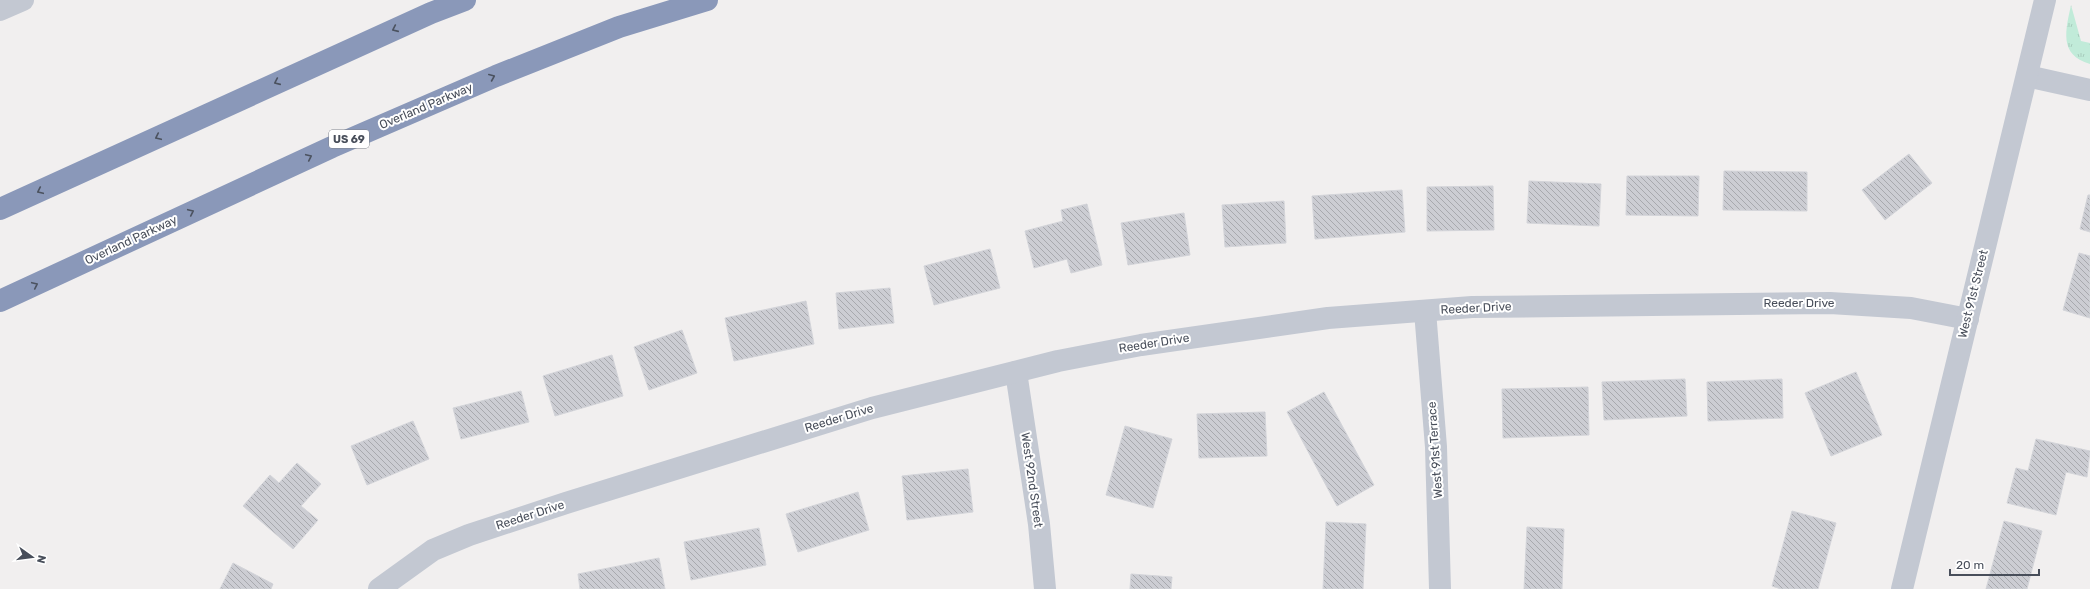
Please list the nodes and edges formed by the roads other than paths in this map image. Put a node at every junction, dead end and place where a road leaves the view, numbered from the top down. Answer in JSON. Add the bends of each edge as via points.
{"nodes":[{"id":1,"x":22,"y":0,"type":"edge"},
{"id":2,"x":465,"y":0,"type":"edge"},
{"id":3,"x":707,"y":0,"type":"edge"},
{"id":4,"x":2045,"y":0,"type":"edge"},
{"id":5,"x":0,"y":10,"type":"edge"},
{"id":6,"x":2027,"y":76,"type":"junction"},
{"id":7,"x":2090,"y":90,"type":"edge"},
{"id":8,"x":0,"y":209,"type":"edge"},
{"id":9,"x":0,"y":301,"type":"edge"},
{"id":10,"x":1425,"y":311,"type":"junction"},
{"id":11,"x":1968,"y":319,"type":"junction"},
{"id":12,"x":1016,"y":372,"type":"junction"},
{"id":13,"x":379,"y":589,"type":"edge"},
{"id":14,"x":1045,"y":589,"type":"edge"},
{"id":15,"x":1440,"y":589,"type":"edge"},
{"id":16,"x":1902,"y":589,"type":"edge"}],
"edges":[{"from":1,"to":5,"type":"street"},
{"from":2,"to":8,"type":"highway","one_way":true,"via":[[431,13]]},
{"from":9,"to":3,"type":"highway","name":"Overland Parkway","number":"US 69","one_way":true,"via":[[332,147],[496,76],[619,27]]},
{"from":4,"to":6,"type":"street","name":"West 91st Street"},
{"from":6,"to":7,"type":"street"},
{"from":6,"to":11,"type":"street","name":"West 91st Street"},
{"from":10,"to":11,"type":"street","name":"Reeder Drive","via":[[1480,307],[1830,303],[1911,308]]},
{"from":10,"to":12,"type":"street","name":"Reeder Drive","via":[[1328,318],[1260,327],[1141,345]]},
{"from":10,"to":15,"type":"street","name":"West 91st Terrace","via":[[1436,447]]},
{"from":11,"to":16,"type":"street","name":"West 91st Street"},
{"from":12,"to":13,"type":"street","name":"Reeder Drive","via":[[963,383],[872,408],[469,535],[433,550]]},
{"from":12,"to":14,"type":"street","name":"West 92nd Street","via":[[1039,524]]}]}
